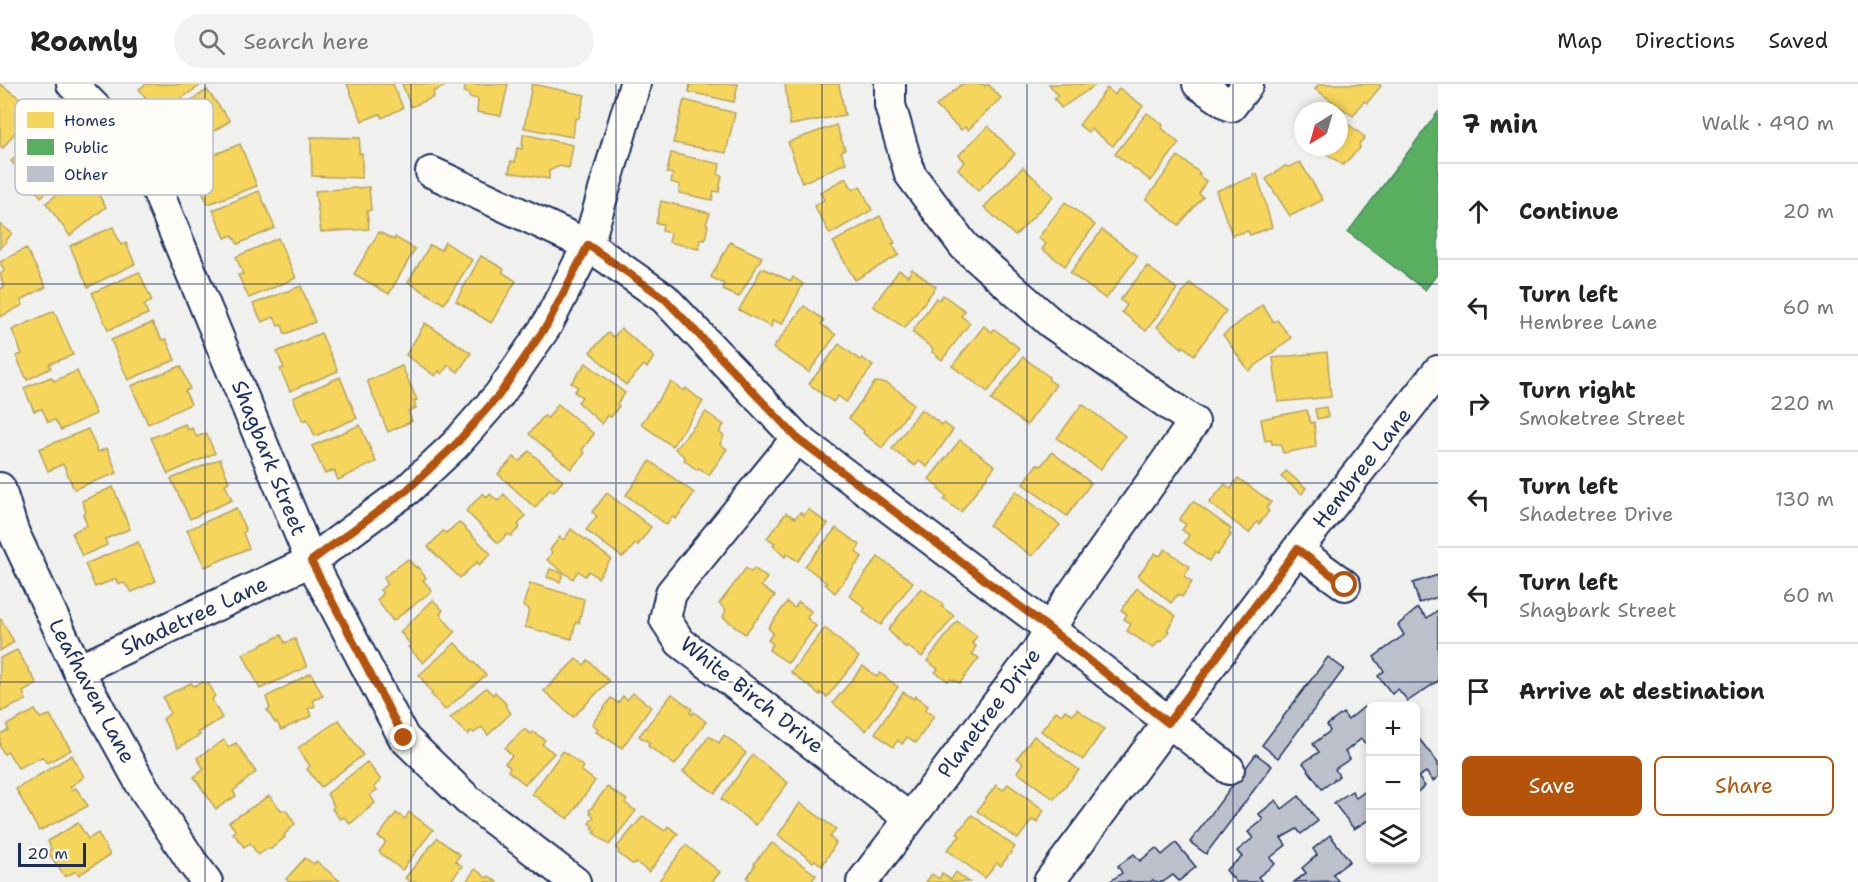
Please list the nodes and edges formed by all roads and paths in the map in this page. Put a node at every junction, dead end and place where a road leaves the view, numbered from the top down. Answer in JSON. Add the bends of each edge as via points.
{"nodes":[{"id":1,"x":72,"y":84,"type":"edge"},
{"id":2,"x":635,"y":84,"type":"edge"},
{"id":3,"x":890,"y":84,"type":"edge"},
{"id":4,"x":1198,"y":84,"type":"edge"},
{"id":5,"x":1248,"y":84,"type":"edge"},
{"id":6,"x":87,"y":99,"type":"edge"},
{"id":7,"x":431,"y":172,"type":"dead end"},
{"id":8,"x":159,"y":195,"type":"edge"},
{"id":9,"x":588,"y":245,"type":"junction"},
{"id":10,"x":1438,"y":372,"type":"edge"},
{"id":11,"x":797,"y":438,"type":"junction"},
{"id":12,"x":0,"y":488,"type":"edge"},
{"id":13,"x":1297,"y":549,"type":"junction"},
{"id":14,"x":311,"y":561,"type":"junction"},
{"id":15,"x":1345,"y":585,"type":"dead end"},
{"id":16,"x":1050,"y":629,"type":"junction"},
{"id":17,"x":78,"y":670,"type":"junction"},
{"id":18,"x":1168,"y":723,"type":"junction"},
{"id":19,"x":1229,"y":769,"type":"dead end"},
{"id":20,"x":909,"y":818,"type":"junction"},
{"id":21,"x":207,"y":882,"type":"edge"},
{"id":22,"x":575,"y":882,"type":"edge"},
{"id":23,"x":862,"y":882,"type":"edge"},
{"id":24,"x":1049,"y":882,"type":"edge"}],
"edges":[{"from":1,"to":6,"type":"street","name":"Shagbark Street"},
{"from":2,"to":9,"type":"street","name":"Shadetree Lane"},
{"from":3,"to":16,"type":"street","name":"Planetree Drive","via":[[890,105],[910,174],[964,246],[1051,323],[1194,422]]},
{"from":4,"to":5,"type":"street","via":[[1231,106]]},
{"from":7,"to":9,"type":"street"},
{"from":8,"to":14,"type":"street","name":"Shagbark Street"},
{"from":9,"to":11,"type":"street","via":[[664,298]]},
{"from":9,"to":14,"type":"street","name":"Shadetree Lane","via":[[547,325],[492,404],[407,490]]},
{"from":10,"to":13,"type":"street","name":"Hembree Lane"},
{"from":11,"to":16,"type":"street"},
{"from":11,"to":20,"type":"street","name":"White Birch Drive","via":[[671,593],[664,619],[680,642]]},
{"from":12,"to":17,"type":"street","name":"Leafhaven Lane","via":[[13,531]]},
{"from":13,"to":15,"type":"street"},
{"from":13,"to":18,"type":"street","name":"Hembree Lane"},
{"from":14,"to":17,"type":"street","name":"Shadetree Lane"},
{"from":14,"to":22,"type":"street","name":"Shagbark Street","via":[[404,738],[468,800]]},
{"from":16,"to":18,"type":"street"},
{"from":16,"to":20,"type":"street","name":"Planetree Drive"},
{"from":17,"to":21,"type":"street","name":"Leafhaven Lane","via":[[141,784]]},
{"from":18,"to":19,"type":"street"},
{"from":18,"to":24,"type":"street","name":"Hembree Lane"},
{"from":20,"to":23,"type":"street","name":"Planetree Drive"}]}
